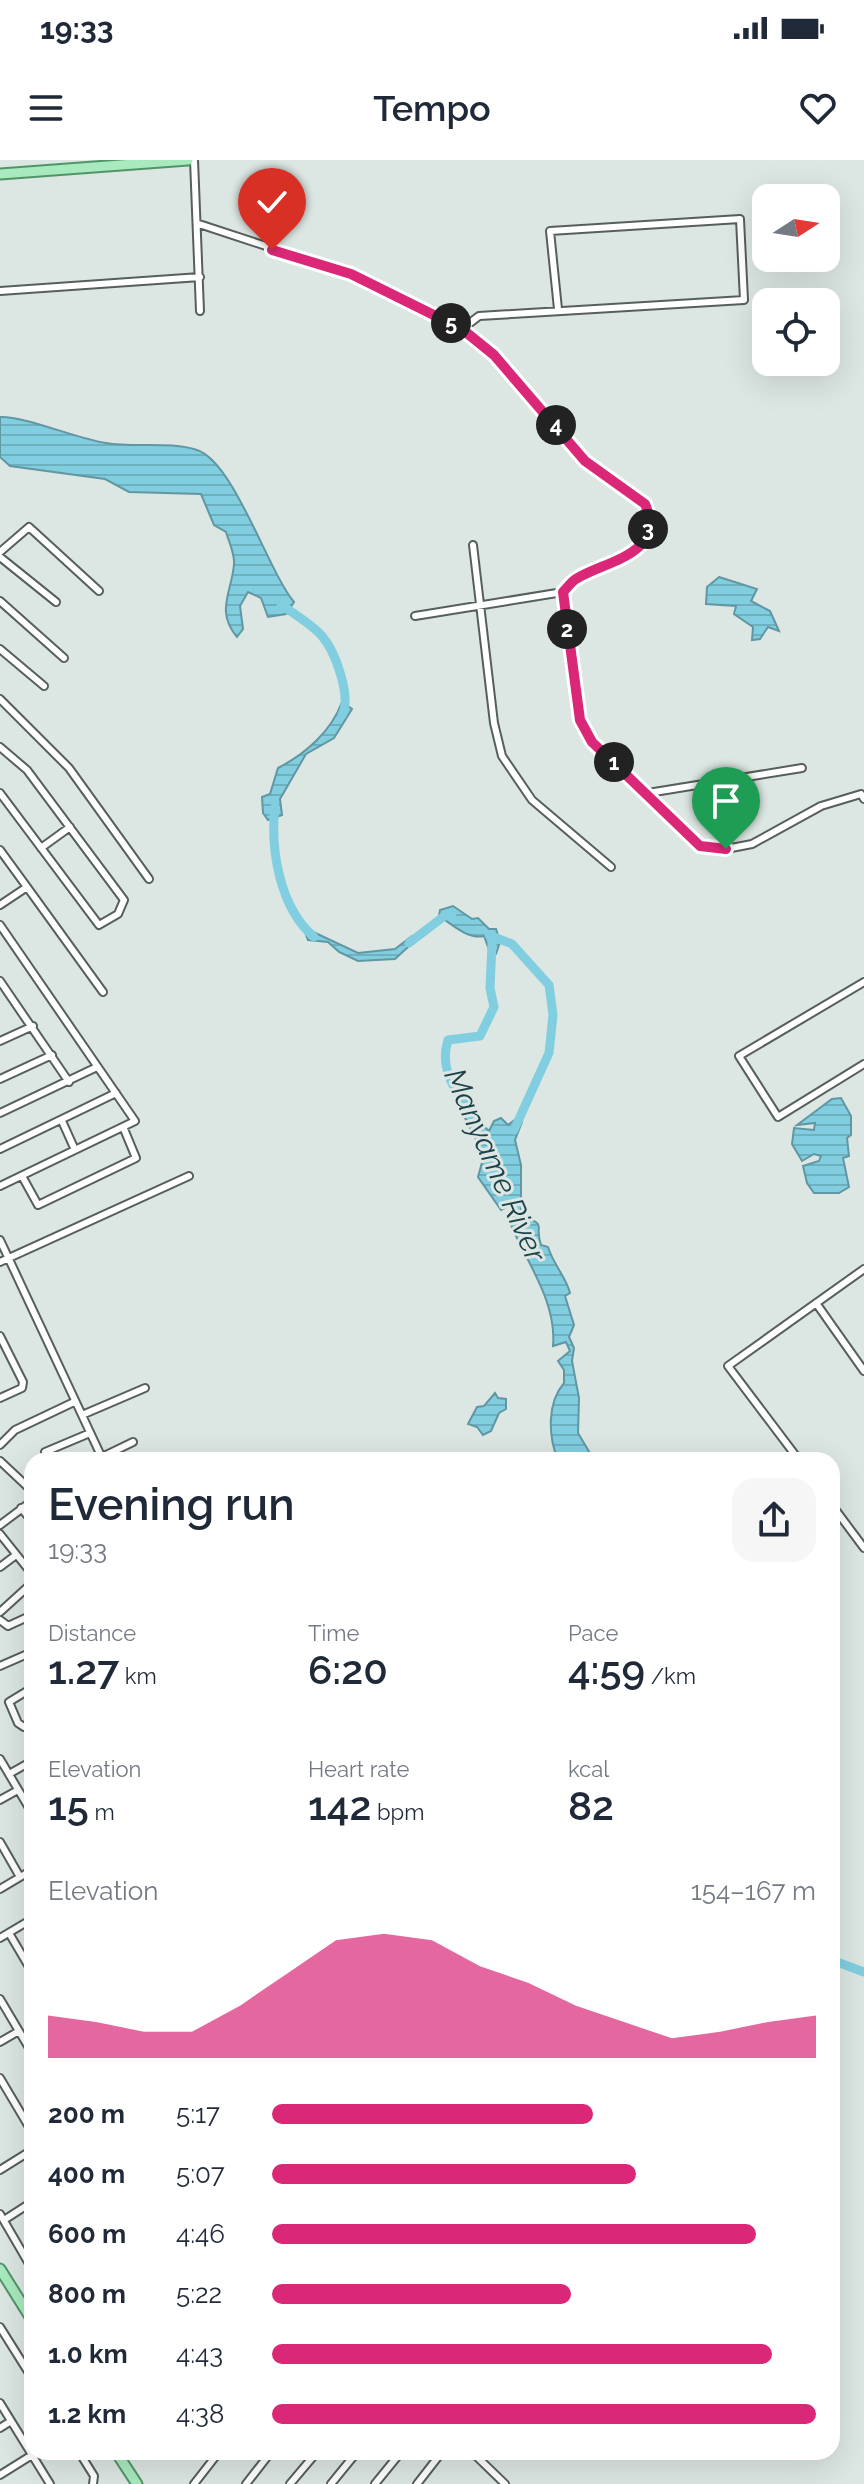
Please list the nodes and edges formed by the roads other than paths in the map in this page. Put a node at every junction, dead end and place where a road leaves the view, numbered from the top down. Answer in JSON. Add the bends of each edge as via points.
{"nodes":[{"id":1,"x":191,"y":160,"type":"edge"},
{"id":2,"x":111,"y":162,"type":"edge"},
{"id":3,"x":0,"y":174,"type":"edge"},
{"id":4,"x":199,"y":224,"type":"junction"},
{"id":5,"x":200,"y":277,"type":"junction"},
{"id":6,"x":0,"y":291,"type":"edge"},
{"id":7,"x":558,"y":309,"type":"junction"},
{"id":8,"x":200,"y":311,"type":"dead end"},
{"id":9,"x":462,"y":329,"type":"junction"},
{"id":10,"x":473,"y":545,"type":"dead end"},
{"id":11,"x":0,"y":554,"type":"edge"},
{"id":12,"x":99,"y":591,"type":"dead end"},
{"id":13,"x":563,"y":592,"type":"junction"},
{"id":14,"x":0,"y":601,"type":"edge"},
{"id":15,"x":56,"y":602,"type":"dead end"},
{"id":16,"x":479,"y":606,"type":"junction"},
{"id":17,"x":415,"y":616,"type":"dead end"},
{"id":18,"x":0,"y":649,"type":"edge"},
{"id":19,"x":64,"y":658,"type":"dead end"},
{"id":20,"x":44,"y":686,"type":"dead end"},
{"id":21,"x":0,"y":699,"type":"edge"},
{"id":22,"x":0,"y":747,"type":"edge"},
{"id":23,"x":802,"y":768,"type":"dead end"},
{"id":24,"x":0,"y":793,"type":"edge"},
{"id":25,"x":648,"y":793,"type":"junction"},
{"id":26,"x":863,"y":795,"type":"edge"},
{"id":27,"x":70,"y":827,"type":"junction"},
{"id":28,"x":41,"y":848,"type":"junction"},
{"id":29,"x":0,"y":850,"type":"edge"},
{"id":30,"x":611,"y":867,"type":"dead end"},
{"id":31,"x":149,"y":879,"type":"dead end"},
{"id":32,"x":27,"y":887,"type":"junction"},
{"id":33,"x":0,"y":905,"type":"edge"},
{"id":34,"x":0,"y":925,"type":"edge"},
{"id":35,"x":0,"y":981,"type":"edge"},
{"id":36,"x":864,"y":982,"type":"edge"},
{"id":37,"x":103,"y":992,"type":"dead end"},
{"id":38,"x":33,"y":1026,"type":"junction"},
{"id":39,"x":0,"y":1041,"type":"edge"},
{"id":40,"x":52,"y":1055,"type":"junction"},
{"id":41,"x":864,"y":1064,"type":"edge"},
{"id":42,"x":97,"y":1067,"type":"junction"},
{"id":43,"x":0,"y":1079,"type":"edge"},
{"id":44,"x":69,"y":1082,"type":"junction"},
{"id":45,"x":116,"y":1093,"type":"junction"},
{"id":46,"x":0,"y":1113,"type":"edge"},
{"id":47,"x":62,"y":1121,"type":"junction"},
{"id":48,"x":124,"y":1129,"type":"junction"},
{"id":49,"x":0,"y":1149,"type":"edge"},
{"id":50,"x":75,"y":1150,"type":"junction"},
{"id":51,"x":22,"y":1176,"type":"junction"},
{"id":52,"x":189,"y":1176,"type":"dead end"},
{"id":53,"x":0,"y":1186,"type":"edge"},
{"id":54,"x":0,"y":1240,"type":"edge"},
{"id":55,"x":9,"y":1259,"type":"junction"},
{"id":56,"x":0,"y":1262,"type":"edge"},
{"id":57,"x":864,"y":1269,"type":"edge"},
{"id":58,"x":816,"y":1303,"type":"junction"},
{"id":59,"x":0,"y":1336,"type":"edge"},
{"id":60,"x":11,"y":1356,"type":"junction"},
{"id":61,"x":0,"y":1360,"type":"edge"},
{"id":62,"x":864,"y":1371,"type":"edge"},
{"id":63,"x":145,"y":1388,"type":"dead end"},
{"id":64,"x":0,"y":1398,"type":"edge"},
{"id":65,"x":74,"y":1402,"type":"junction"},
{"id":66,"x":82,"y":1415,"type":"junction"},
{"id":67,"x":90,"y":1433,"type":"junction"},
{"id":68,"x":133,"y":1442,"type":"dead end"},
{"id":69,"x":0,"y":1445,"type":"edge"},
{"id":70,"x":45,"y":1452,"type":"dead end"},
{"id":71,"x":99,"y":1452,"type":"edge"},
{"id":72,"x":114,"y":1452,"type":"edge"},
{"id":73,"x":793,"y":1452,"type":"edge"},
{"id":74,"x":0,"y":1461,"type":"edge"},
{"id":75,"x":24,"y":1484,"type":"edge"},
{"id":76,"x":24,"y":1506,"type":"edge"},
{"id":77,"x":21,"y":1508,"type":"junction"},
{"id":78,"x":24,"y":1512,"type":"edge"},
{"id":79,"x":840,"y":1516,"type":"edge"},
{"id":80,"x":0,"y":1525,"type":"edge"},
{"id":81,"x":0,"y":1534,"type":"edge"},
{"id":82,"x":864,"y":1548,"type":"edge"},
{"id":83,"x":16,"y":1555,"type":"junction"},
{"id":84,"x":24,"y":1564,"type":"edge"},
{"id":85,"x":0,"y":1567,"type":"edge"},
{"id":86,"x":24,"y":1590,"type":"edge"},
{"id":87,"x":0,"y":1612,"type":"edge"},
{"id":88,"x":24,"y":1619,"type":"edge"},
{"id":89,"x":0,"y":1620,"type":"edge"},
{"id":90,"x":24,"y":1656,"type":"edge"},
{"id":91,"x":0,"y":1666,"type":"edge"},
{"id":92,"x":24,"y":1693,"type":"edge"},
{"id":93,"x":24,"y":1725,"type":"edge"},
{"id":94,"x":0,"y":1759,"type":"edge"},
{"id":95,"x":24,"y":1766,"type":"edge"},
{"id":96,"x":9,"y":1774,"type":"junction"},
{"id":97,"x":18,"y":1790,"type":"junction"},
{"id":98,"x":0,"y":1800,"type":"edge"},
{"id":99,"x":24,"y":1800,"type":"edge"},
{"id":100,"x":0,"y":1842,"type":"edge"},
{"id":101,"x":24,"y":1875,"type":"edge"},
{"id":102,"x":20,"y":1877,"type":"junction"},
{"id":103,"x":0,"y":1889,"type":"edge"},
{"id":104,"x":24,"y":1924,"type":"edge"},
{"id":105,"x":9,"y":1933,"type":"junction"},
{"id":106,"x":0,"y":1938,"type":"edge"},
{"id":107,"x":24,"y":1958,"type":"edge"},
{"id":108,"x":0,"y":1999,"type":"edge"},
{"id":109,"x":19,"y":2031,"type":"junction"},
{"id":110,"x":24,"y":2039,"type":"edge"},
{"id":111,"x":0,"y":2042,"type":"edge"},
{"id":112,"x":0,"y":2078,"type":"edge"},
{"id":113,"x":24,"y":2118,"type":"edge"},
{"id":114,"x":24,"y":2154,"type":"edge"},
{"id":115,"x":1,"y":2167,"type":"edge"},
{"id":116,"x":24,"y":2206,"type":"edge"},
{"id":117,"x":2,"y":2217,"type":"edge"},
{"id":118,"x":24,"y":2255,"type":"edge"},
{"id":119,"x":0,"y":2269,"type":"edge"},
{"id":120,"x":24,"y":2307,"type":"edge"},
{"id":121,"x":0,"y":2327,"type":"edge"},
{"id":122,"x":24,"y":2365,"type":"edge"},
{"id":123,"x":0,"y":2403,"type":"edge"},
{"id":124,"x":11,"y":2421,"type":"junction"},
{"id":125,"x":0,"y":2428,"type":"edge"},
{"id":126,"x":24,"y":2442,"type":"edge"},
{"id":127,"x":24,"y":2460,"type":"edge"},
{"id":128,"x":35,"y":2460,"type":"edge"},
{"id":129,"x":84,"y":2460,"type":"edge"},
{"id":130,"x":121,"y":2460,"type":"edge"},
{"id":131,"x":213,"y":2460,"type":"edge"},
{"id":132,"x":265,"y":2460,"type":"edge"},
{"id":133,"x":310,"y":2460,"type":"edge"},
{"id":134,"x":350,"y":2460,"type":"edge"},
{"id":135,"x":394,"y":2460,"type":"edge"},
{"id":136,"x":436,"y":2460,"type":"edge"},
{"id":137,"x":480,"y":2460,"type":"edge"},
{"id":138,"x":0,"y":2475,"type":"edge"},
{"id":139,"x":50,"y":2484,"type":"edge"},
{"id":140,"x":93,"y":2484,"type":"edge"},
{"id":141,"x":137,"y":2484,"type":"edge"},
{"id":142,"x":194,"y":2484,"type":"edge"},
{"id":143,"x":246,"y":2484,"type":"edge"},
{"id":144,"x":290,"y":2484,"type":"edge"},
{"id":145,"x":331,"y":2484,"type":"edge"},
{"id":146,"x":375,"y":2484,"type":"edge"},
{"id":147,"x":417,"y":2484,"type":"edge"},
{"id":148,"x":505,"y":2484,"type":"edge"}],
"edges":[{"from":1,"to":2,"type":"main road"},
{"from":1,"to":4,"type":"street"},
{"from":2,"to":3,"type":"main road"},
{"from":4,"to":5,"type":"street"},
{"from":4,"to":9,"type":"street","via":[[351,274]]},
{"from":5,"to":6,"type":"street"},
{"from":5,"to":8,"type":"street"},
{"from":7,"to":7,"type":"street","via":[[744,300],[740,219],[550,231]]},
{"from":7,"to":9,"type":"street","via":[[479,316]]},
{"from":9,"to":13,"type":"street","via":[[494,355],[585,461],[634,494],[649,514],[648,531],[637,548],[618,563],[576,579]]},
{"from":10,"to":16,"type":"street"},
{"from":11,"to":12,"type":"street","via":[[29,527]]},
{"from":11,"to":15,"type":"street"},
{"from":13,"to":16,"type":"street"},
{"from":13,"to":25,"type":"street","via":[[580,720],[592,742]]},
{"from":14,"to":19,"type":"street"},
{"from":16,"to":17,"type":"street"},
{"from":16,"to":30,"type":"street","via":[[502,756],[532,800]]},
{"from":18,"to":20,"type":"street"},
{"from":21,"to":31,"type":"street","via":[[69,768]]},
{"from":22,"to":27,"type":"street","via":[[27,770]]},
{"from":23,"to":25,"type":"street"},
{"from":24,"to":28,"type":"street"},
{"from":25,"to":26,"type":"street","via":[[700,846],[726,849],[752,844],[821,806]]},
{"from":27,"to":28,"type":"street"},
{"from":27,"to":28,"type":"street","via":[[124,900],[118,914],[99,925]]},
{"from":29,"to":32,"type":"street"},
{"from":32,"to":33,"type":"street"},
{"from":32,"to":37,"type":"street"},
{"from":34,"to":42,"type":"street"},
{"from":35,"to":38,"type":"street"},
{"from":36,"to":41,"type":"street","via":[[739,1056],[778,1117]]},
{"from":38,"to":39,"type":"street"},
{"from":38,"to":40,"type":"street"},
{"from":40,"to":43,"type":"street"},
{"from":40,"to":44,"type":"street"},
{"from":42,"to":44,"type":"street"},
{"from":42,"to":45,"type":"street"},
{"from":44,"to":46,"type":"street"},
{"from":45,"to":47,"type":"street"},
{"from":45,"to":48,"type":"street","via":[[134,1118]]},
{"from":47,"to":49,"type":"street"},
{"from":47,"to":50,"type":"street"},
{"from":48,"to":50,"type":"street"},
{"from":48,"to":51,"type":"street","via":[[136,1158],[38,1205]]},
{"from":50,"to":51,"type":"street"},
{"from":51,"to":53,"type":"street"},
{"from":52,"to":55,"type":"street"},
{"from":54,"to":55,"type":"street"},
{"from":55,"to":56,"type":"street"},
{"from":55,"to":65,"type":"street"},
{"from":57,"to":58,"type":"street"},
{"from":58,"to":62,"type":"street"},
{"from":58,"to":73,"type":"street","via":[[728,1366]]},
{"from":59,"to":60,"type":"street"},
{"from":60,"to":61,"type":"street"},
{"from":60,"to":64,"type":"street","via":[[23,1386]]},
{"from":63,"to":66,"type":"street"},
{"from":65,"to":66,"type":"street"},
{"from":65,"to":69,"type":"street","via":[[15,1430]]},
{"from":66,"to":67,"type":"street"},
{"from":67,"to":70,"type":"street"},
{"from":67,"to":71,"type":"street"},
{"from":68,"to":72,"type":"street"},
{"from":74,"to":75,"type":"street"},
{"from":76,"to":77,"type":"street"},
{"from":77,"to":78,"type":"street"},
{"from":77,"to":80,"type":"street"},
{"from":79,"to":82,"type":"street"},
{"from":81,"to":83,"type":"street"},
{"from":83,"to":84,"type":"street"},
{"from":83,"to":85,"type":"street"},
{"from":86,"to":87,"type":"street"},
{"from":88,"to":89,"type":"street","via":[[8,1626]]},
{"from":90,"to":91,"type":"street"},
{"from":92,"to":93,"type":"street","via":[[9,1702]]},
{"from":94,"to":96,"type":"street"},
{"from":95,"to":96,"type":"street"},
{"from":96,"to":97,"type":"street"},
{"from":97,"to":98,"type":"street"},
{"from":97,"to":99,"type":"street"},
{"from":100,"to":102,"type":"street"},
{"from":101,"to":102,"type":"street"},
{"from":102,"to":103,"type":"street"},
{"from":104,"to":105,"type":"street"},
{"from":105,"to":106,"type":"street"},
{"from":105,"to":107,"type":"street"},
{"from":108,"to":109,"type":"street"},
{"from":109,"to":110,"type":"street"},
{"from":109,"to":111,"type":"street"},
{"from":112,"to":113,"type":"street"},
{"from":114,"to":115,"type":"street"},
{"from":116,"to":117,"type":"street"},
{"from":117,"to":118,"type":"street"},
{"from":119,"to":120,"type":"main road"},
{"from":121,"to":122,"type":"street"},
{"from":123,"to":124,"type":"street"},
{"from":124,"to":125,"type":"street"},
{"from":124,"to":126,"type":"street"},
{"from":127,"to":138,"type":"street"},
{"from":128,"to":139,"type":"street"},
{"from":129,"to":140,"type":"street"},
{"from":130,"to":141,"type":"main road"},
{"from":131,"to":142,"type":"street"},
{"from":132,"to":143,"type":"street"},
{"from":133,"to":144,"type":"street"},
{"from":134,"to":145,"type":"street"},
{"from":135,"to":146,"type":"street"},
{"from":136,"to":147,"type":"street"},
{"from":137,"to":148,"type":"street"}]}
